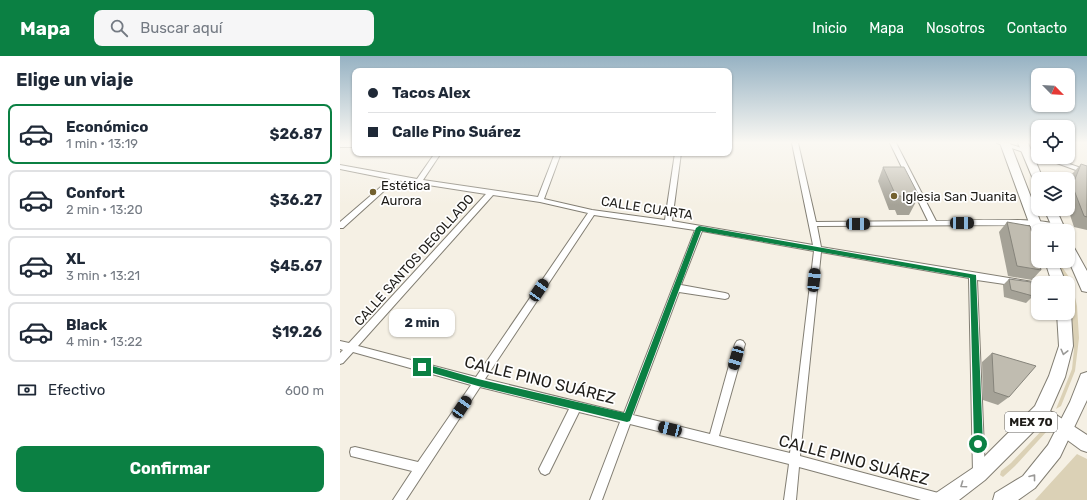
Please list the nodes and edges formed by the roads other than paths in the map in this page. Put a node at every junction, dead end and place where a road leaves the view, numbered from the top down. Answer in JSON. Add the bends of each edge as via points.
{"nodes":[{"id":1,"x":431,"y":164,"type":"edge"},
{"id":2,"x":554,"y":164,"type":"edge"},
{"id":3,"x":676,"y":164,"type":"edge"},
{"id":4,"x":800,"y":164,"type":"edge"},
{"id":5,"x":904,"y":164,"type":"edge"},
{"id":6,"x":1011,"y":164,"type":"edge"},
{"id":7,"x":1064,"y":164,"type":"edge"},
{"id":8,"x":340,"y":167,"type":"edge"},
{"id":9,"x":1087,"y":172,"type":"edge"},
{"id":10,"x":395,"y":178,"type":"junction"},
{"id":11,"x":418,"y":182,"type":"junction"},
{"id":12,"x":490,"y":194,"type":"junction"},
{"id":13,"x":540,"y":200,"type":"junction"},
{"id":14,"x":592,"y":212,"type":"junction"},
{"id":15,"x":668,"y":223,"type":"junction"},
{"id":16,"x":933,"y":223,"type":"junction"},
{"id":17,"x":813,"y":224,"type":"junction"},
{"id":18,"x":1035,"y":224,"type":"edge"},
{"id":19,"x":340,"y":226,"type":"edge"},
{"id":20,"x":1031,"y":227,"type":"edge"},
{"id":21,"x":699,"y":228,"type":"junction"},
{"id":22,"x":818,"y":249,"type":"junction"},
{"id":23,"x":1075,"y":261,"type":"edge"},
{"id":24,"x":973,"y":276,"type":"junction"},
{"id":25,"x":1031,"y":285,"type":"edge"},
{"id":26,"x":677,"y":288,"type":"junction"},
{"id":27,"x":1087,"y":288,"type":"edge"},
{"id":28,"x":725,"y":296,"type":"dead end"},
{"id":29,"x":1064,"y":320,"type":"edge"},
{"id":30,"x":740,"y":344,"type":"dead end"},
{"id":31,"x":340,"y":345,"type":"edge"},
{"id":32,"x":352,"y":347,"type":"junction"},
{"id":33,"x":340,"y":360,"type":"edge"},
{"id":34,"x":1087,"y":379,"type":"edge"},
{"id":35,"x":478,"y":382,"type":"junction"},
{"id":36,"x":576,"y":406,"type":"junction"},
{"id":37,"x":1041,"y":412,"type":"junction"},
{"id":38,"x":627,"y":418,"type":"junction"},
{"id":39,"x":1064,"y":429,"type":"junction"},
{"id":40,"x":713,"y":440,"type":"junction"},
{"id":41,"x":1087,"y":444,"type":"edge"},
{"id":42,"x":355,"y":452,"type":"dead end"},
{"id":43,"x":795,"y":460,"type":"junction"},
{"id":44,"x":421,"y":468,"type":"junction"},
{"id":45,"x":544,"y":469,"type":"dead end"},
{"id":46,"x":979,"y":474,"type":"junction"},
{"id":47,"x":399,"y":500,"type":"edge"},
{"id":48,"x":596,"y":500,"type":"edge"},
{"id":49,"x":790,"y":500,"type":"edge"},
{"id":50,"x":942,"y":500,"type":"edge"},
{"id":51,"x":1002,"y":500,"type":"edge"}],
"edges":[{"from":1,"to":11,"type":"street"},
{"from":2,"to":13,"type":"street"},
{"from":3,"to":15,"type":"street"},
{"from":4,"to":17,"type":"street"},
{"from":5,"to":16,"type":"street"},
{"from":6,"to":18,"type":"main road"},
{"from":7,"to":9,"type":"street"},
{"from":8,"to":10,"type":"street","name":"CALLE CUARTA"},
{"from":10,"to":11,"type":"street","name":"CALLE CUARTA"},
{"from":10,"to":19,"type":"street"},
{"from":11,"to":12,"type":"street","name":"CALLE CUARTA"},
{"from":12,"to":13,"type":"street","name":"CALLE CUARTA"},
{"from":12,"to":32,"type":"street","name":"CALLE SANTOS DEGOLLADO"},
{"from":13,"to":14,"type":"street","name":"CALLE CUARTA"},
{"from":14,"to":15,"type":"street","name":"CALLE CUARTA"},
{"from":14,"to":35,"type":"street"},
{"from":15,"to":21,"type":"street","name":"CALLE CUARTA"},
{"from":16,"to":17,"type":"street"},
{"from":16,"to":20,"type":"street"},
{"from":17,"to":22,"type":"street"},
{"from":21,"to":22,"type":"street","name":"CALLE CUARTA"},
{"from":21,"to":26,"type":"street"},
{"from":22,"to":24,"type":"street","name":"CALLE CUARTA"},
{"from":22,"to":43,"type":"street"},
{"from":23,"to":27,"type":"main road"},
{"from":24,"to":25,"type":"street","name":"CALLE CUARTA"},
{"from":24,"to":46,"type":"street"},
{"from":26,"to":28,"type":"street"},
{"from":26,"to":38,"type":"street"},
{"from":29,"to":37,"type":"main road","number":"MEX 70","one_way":true,"via":[[1066,346],[1057,376]]},
{"from":30,"to":40,"type":"street"},
{"from":31,"to":32,"type":"street","name":"CALLE PINO SUÁREZ"},
{"from":32,"to":33,"type":"street","name":"CALLE SANTOS DEGOLLADO"},
{"from":32,"to":35,"type":"street","name":"CALLE PINO SUÁREZ"},
{"from":34,"to":39,"type":"main road","number":"MEX 70"},
{"from":35,"to":36,"type":"street","name":"CALLE PINO SUÁREZ"},
{"from":35,"to":44,"type":"street"},
{"from":36,"to":38,"type":"street","name":"CALLE PINO SUÁREZ"},
{"from":36,"to":45,"type":"street"},
{"from":37,"to":39,"type":"main road"},
{"from":37,"to":46,"type":"main road","number":"MEX 70"},
{"from":38,"to":40,"type":"street","name":"CALLE PINO SUÁREZ"},
{"from":38,"to":48,"type":"street"},
{"from":39,"to":41,"type":"main road"},
{"from":51,"to":39,"type":"main road","number":"MEX 70","one_way":true,"via":[[1029,482],[1054,451]]},
{"from":40,"to":43,"type":"street","name":"CALLE PINO SUÁREZ"},
{"from":42,"to":44,"type":"street"},
{"from":43,"to":49,"type":"street"},
{"from":43,"to":50,"type":"street","name":"CALLE PINO SUÁREZ"},
{"from":44,"to":47,"type":"street"},
{"from":46,"to":50,"type":"main road","number":"MEX 70","one_way":true}]}
